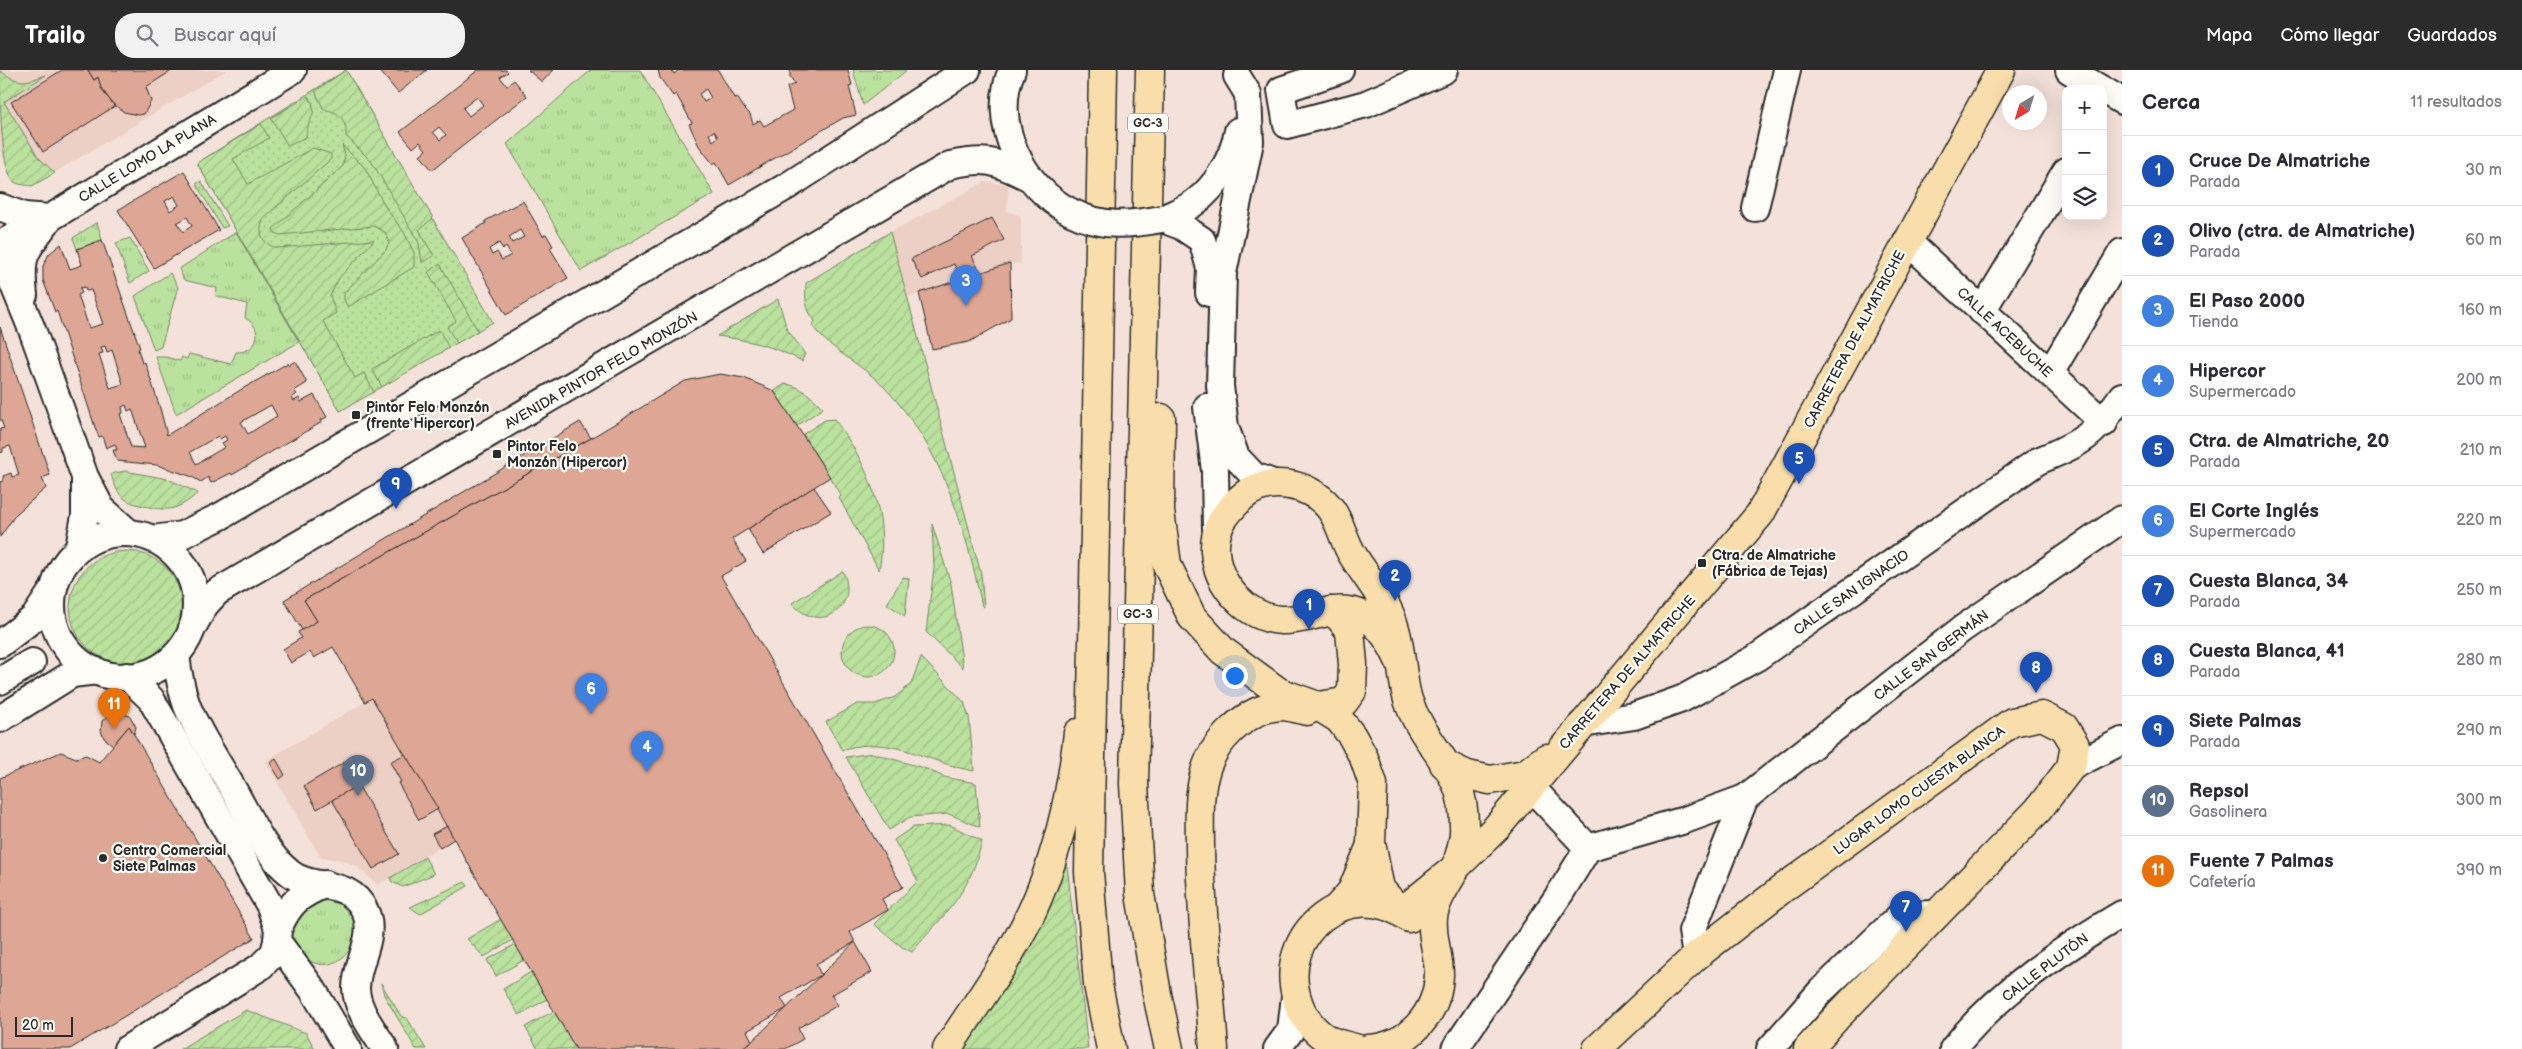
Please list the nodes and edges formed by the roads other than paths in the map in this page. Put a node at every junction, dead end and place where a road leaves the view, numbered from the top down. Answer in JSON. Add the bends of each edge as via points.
{"nodes":[{"id":1,"x":293,"y":70,"type":"edge"},
{"id":2,"x":967,"y":70,"type":"edge"},
{"id":3,"x":1012,"y":70,"type":"edge"},
{"id":4,"x":1103,"y":70,"type":"edge"},
{"id":5,"x":1150,"y":70,"type":"edge"},
{"id":6,"x":1340,"y":70,"type":"edge"},
{"id":7,"x":1444,"y":70,"type":"edge"},
{"id":8,"x":1787,"y":70,"type":"edge"},
{"id":9,"x":2001,"y":70,"type":"edge"},
{"id":10,"x":2069,"y":70,"type":"edge"},
{"id":11,"x":1236,"y":73,"type":"edge"},
{"id":12,"x":2108,"y":97,"type":"edge"},
{"id":13,"x":2064,"y":175,"type":"edge"},
{"id":14,"x":1147,"y":176,"type":"junction"},
{"id":15,"x":1028,"y":177,"type":"junction"},
{"id":16,"x":0,"y":207,"type":"edge"},
{"id":17,"x":1755,"y":208,"type":"dead end"},
{"id":18,"x":50,"y":218,"type":"junction"},
{"id":19,"x":1172,"y":220,"type":"junction"},
{"id":20,"x":1907,"y":241,"type":"junction"},
{"id":21,"x":0,"y":244,"type":"edge"},
{"id":22,"x":0,"y":251,"type":"edge"},
{"id":23,"x":2122,"y":252,"type":"edge"},
{"id":24,"x":0,"y":293,"type":"edge"},
{"id":25,"x":1982,"y":311,"type":"junction"},
{"id":26,"x":26,"y":314,"type":"junction"},
{"id":27,"x":2050,"y":373,"type":"junction"},
{"id":28,"x":2122,"y":396,"type":"edge"},
{"id":29,"x":2104,"y":423,"type":"junction"},
{"id":30,"x":85,"y":477,"type":"junction"},
{"id":31,"x":1095,"y":477,"type":"junction"},
{"id":32,"x":1273,"y":483,"type":"junction"},
{"id":33,"x":2122,"y":519,"type":"edge"},
{"id":34,"x":1216,"y":528,"type":"junction"},
{"id":35,"x":128,"y":532,"type":"junction"},
{"id":36,"x":153,"y":539,"type":"junction"},
{"id":37,"x":79,"y":547,"type":"junction"},
{"id":38,"x":52,"y":591,"type":"junction"},
{"id":39,"x":1331,"y":611,"type":"junction"},
{"id":40,"x":192,"y":628,"type":"junction"},
{"id":41,"x":0,"y":644,"type":"edge"},
{"id":42,"x":176,"y":655,"type":"junction"},
{"id":43,"x":32,"y":662,"type":"dead end"},
{"id":44,"x":1400,"y":662,"type":"junction"},
{"id":45,"x":96,"y":672,"type":"junction"},
{"id":46,"x":127,"y":676,"type":"junction"},
{"id":47,"x":0,"y":681,"type":"edge"},
{"id":48,"x":1318,"y":706,"type":"junction"},
{"id":49,"x":0,"y":719,"type":"edge"},
{"id":50,"x":1574,"y":733,"type":"junction"},
{"id":51,"x":2122,"y":741,"type":"edge"},
{"id":52,"x":1364,"y":758,"type":"junction"},
{"id":53,"x":1444,"y":764,"type":"junction"},
{"id":54,"x":2071,"y":767,"type":"junction"},
{"id":55,"x":1532,"y":787,"type":"junction"},
{"id":56,"x":1745,"y":798,"type":"junction"},
{"id":57,"x":1371,"y":843,"type":"junction"},
{"id":58,"x":1588,"y":848,"type":"junction"},
{"id":59,"x":1455,"y":868,"type":"junction"},
{"id":60,"x":326,"y":884,"type":"junction"},
{"id":61,"x":1338,"y":907,"type":"junction"},
{"id":62,"x":1401,"y":912,"type":"junction"},
{"id":63,"x":1936,"y":914,"type":"junction"},
{"id":64,"x":2122,"y":914,"type":"edge"},
{"id":65,"x":278,"y":935,"type":"junction"},
{"id":66,"x":1696,"y":956,"type":"junction"},
{"id":67,"x":1436,"y":957,"type":"junction"},
{"id":68,"x":1296,"y":996,"type":"junction"},
{"id":69,"x":1405,"y":1043,"type":"edge"},
{"id":70,"x":1343,"y":1047,"type":"edge"},
{"id":71,"x":1278,"y":1048,"type":"edge"},
{"id":72,"x":127,"y":1049,"type":"edge"},
{"id":73,"x":348,"y":1049,"type":"edge"},
{"id":74,"x":384,"y":1049,"type":"edge"},
{"id":75,"x":947,"y":1049,"type":"edge"},
{"id":76,"x":1111,"y":1049,"type":"edge"},
{"id":77,"x":1169,"y":1049,"type":"edge"},
{"id":78,"x":1214,"y":1049,"type":"edge"},
{"id":79,"x":1455,"y":1049,"type":"edge"},
{"id":80,"x":1597,"y":1049,"type":"edge"},
{"id":81,"x":1770,"y":1049,"type":"edge"},
{"id":82,"x":1808,"y":1049,"type":"edge"},
{"id":83,"x":1953,"y":1049,"type":"edge"}],
"edges":[{"from":1,"to":18,"type":"street","name":"CALLE LOMO LA PLANA"},
{"from":2,"to":36,"type":"street","via":[[789,185],[221,516],[182,535]]},
{"from":3,"to":15,"type":"street","via":[[1005,111],[1012,146]]},
{"from":4,"to":31,"type":"main road"},
{"from":5,"to":14,"type":"main road","number":"GC-3"},
{"from":6,"to":7,"type":"street","via":[[1281,90],[1287,125],[1366,104]]},
{"from":8,"to":17,"type":"street"},
{"from":9,"to":20,"type":"main road","name":"CARRETERA DE ALMATRICHE"},
{"from":10,"to":12,"type":"street"},
{"from":11,"to":19,"type":"street","via":[[1242,111],[1236,146],[1219,178]]},
{"from":11,"to":32,"type":"street","via":[[1248,94],[1250,142],[1223,273],[1220,386],[1225,427],[1236,457],[1254,476]]},
{"from":13,"to":25,"type":"street"},
{"from":14,"to":48,"type":"main road","number":"GC-3","via":[[1162,278],[1160,512],[1167,565],[1192,617],[1223,651],[1279,692]]},
{"from":14,"to":77,"type":"main road","number":"GC-3","via":[[1134,784],[1140,894]]},
{"from":15,"to":19,"type":"street","bridge":true,"via":[[1055,204],[1088,220],[1125,226]]},
{"from":15,"to":40,"type":"street","name":"AVENIDA PINTOR FELO MONZÓN","via":[[998,163],[978,160],[950,165],[217,592]]},
{"from":16,"to":18,"type":"street","via":[[24,216]]},
{"from":18,"to":21,"type":"street","name":"CALLE LOMO LA PLANA"},
{"from":18,"to":26,"type":"street","via":[[26,248],[21,267]]},
{"from":19,"to":34,"type":"street","via":[[1202,240],[1210,268],[1207,415],[1215,471]]},
{"from":20,"to":25,"type":"street","name":"CALLE ACEBUCHE"},
{"from":20,"to":50,"type":"main road","name":"CARRETERA DE ALMATRICHE","via":[[1760,514]]},
{"from":22,"to":26,"type":"street"},
{"from":23,"to":27,"type":"street"},
{"from":24,"to":26,"type":"street"},
{"from":25,"to":27,"type":"street","name":"CALLE ACEBUCHE"},
{"from":26,"to":30,"type":"street"},
{"from":27,"to":29,"type":"street","name":"CALLE ACEBUCHE"},
{"from":28,"to":29,"type":"street","name":"CALLE SAN IGNACIO"},
{"from":29,"to":50,"type":"street","name":"CALLE SAN IGNACIO","via":[[2077,445],[2038,461],[1756,658],[1682,699]]},
{"from":30,"to":35,"type":"street","via":[[101,508]]},
{"from":30,"to":37,"type":"street","via":[[85,516]]},
{"from":31,"to":75,"type":"main road","via":[[1083,612],[1078,735],[1060,833],[1038,896],[1018,937]]},
{"from":31,"to":76,"type":"main road","via":[[1089,872],[1098,984]]},
{"from":32,"to":34,"type":"main road","via":[[1248,492]]},
{"from":32,"to":44,"type":"main road","via":[[1312,493],[1330,508],[1350,552],[1384,600],[1396,630]]},
{"from":33,"to":56,"type":"street","name":"CALLE SAN GERMÁN","via":[[1962,629]]},
{"from":34,"to":39,"type":"main road","via":[[1215,552],[1220,574],[1233,595],[1255,613],[1281,620]]},
{"from":35,"to":36,"type":"street"},
{"from":35,"to":37,"type":"street","via":[[102,535]]},
{"from":36,"to":40,"type":"street","via":[[171,550],[185,566],[194,586],[196,607]]},
{"from":37,"to":38,"type":"street","via":[[62,567]]},
{"from":38,"to":41,"type":"street","via":[[34,618]]},
{"from":38,"to":45,"type":"street","via":[[52,616],[60,639],[76,658]]},
{"from":39,"to":44,"type":"main road","via":[[1349,611],[1382,628]]},
{"from":39,"to":48,"type":"main road","via":[[1350,631],[1352,691],[1344,702]]},
{"from":40,"to":42,"type":"street"},
{"from":42,"to":46,"type":"street","via":[[151,672]]},
{"from":42,"to":60,"type":"street","via":[[182,690],[195,723],[272,856],[292,875]]},
{"from":43,"to":47,"type":"street"},
{"from":44,"to":53,"type":"main road","via":[[1408,700],[1422,733]]},
{"from":45,"to":46,"type":"street"},
{"from":45,"to":49,"type":"street","via":[[72,674]]},
{"from":46,"to":65,"type":"street","via":[[151,699],[270,906]]},
{"from":48,"to":52,"type":"main road","number":"GC-3","via":[[1339,719]]},
{"from":50,"to":53,"type":"main road","via":[[1525,774],[1490,780],[1467,775]]},
{"from":50,"to":55,"type":"main road","name":"CARRETERA DE ALMATRICHE"},
{"from":51,"to":54,"type":"street"},
{"from":52,"to":57,"type":"main road","via":[[1373,784]]},
{"from":52,"to":78,"type":"main road","via":[[1345,738],[1306,710],[1280,706],[1257,713],[1235,726],[1215,748],[1204,775],[1200,807],[1201,873]]},
{"from":53,"to":59,"type":"main road","via":[[1457,786],[1465,828]]},
{"from":54,"to":63,"type":"main road","via":[[2038,810]]},
{"from":54,"to":66,"type":"main road","name":"LUGAR LOMO CUESTA BLANCA","via":[[2075,746],[2064,727],[2042,716],[2012,722],[1786,886]]},
{"from":55,"to":58,"type":"street"},
{"from":55,"to":59,"type":"main road","name":"CARRETERA DE ALMATRICHE"},
{"from":56,"to":58,"type":"street","name":"CALLE SAN GERMÁN"},
{"from":56,"to":66,"type":"street","via":[[1692,931]]},
{"from":57,"to":61,"type":"main road","via":[[1352,891]]},
{"from":57,"to":62,"type":"main road","via":[[1380,889]]},
{"from":58,"to":79,"type":"street"},
{"from":59,"to":62,"type":"main road"},
{"from":59,"to":67,"type":"main road","via":[[1433,916]]},
{"from":60,"to":65,"type":"street","via":[[308,891],[292,903]]},
{"from":60,"to":74,"type":"street","via":[[350,894],[364,911],[368,934],[356,989],[359,1004]]},
{"from":61,"to":62,"type":"main road","via":[[1364,902]]},
{"from":61,"to":68,"type":"main road","via":[[1307,930],[1300,942],[1292,966]]},
{"from":62,"to":67,"type":"main road","via":[[1428,937]]},
{"from":63,"to":81,"type":"street","via":[[1901,915],[1821,991]]},
{"from":63,"to":82,"type":"main road"},
{"from":64,"to":83,"type":"street","name":"CALLE PLUTÓN","via":[[2011,989]]},
{"from":65,"to":72,"type":"street","via":[[274,953],[260,967]]},
{"from":65,"to":73,"type":"street"},
{"from":66,"to":80,"type":"main road","name":"LUGAR LOMO CUESTA BLANCA"},
{"from":67,"to":69,"type":"main road","via":[[1437,989],[1432,1005]]},
{"from":68,"to":70,"type":"main road","via":[[1301,1012],[1315,1030]]},
{"from":68,"to":71,"type":"street","via":[[1291,1030]]},
{"from":69,"to":70,"type":"main road"}]}
